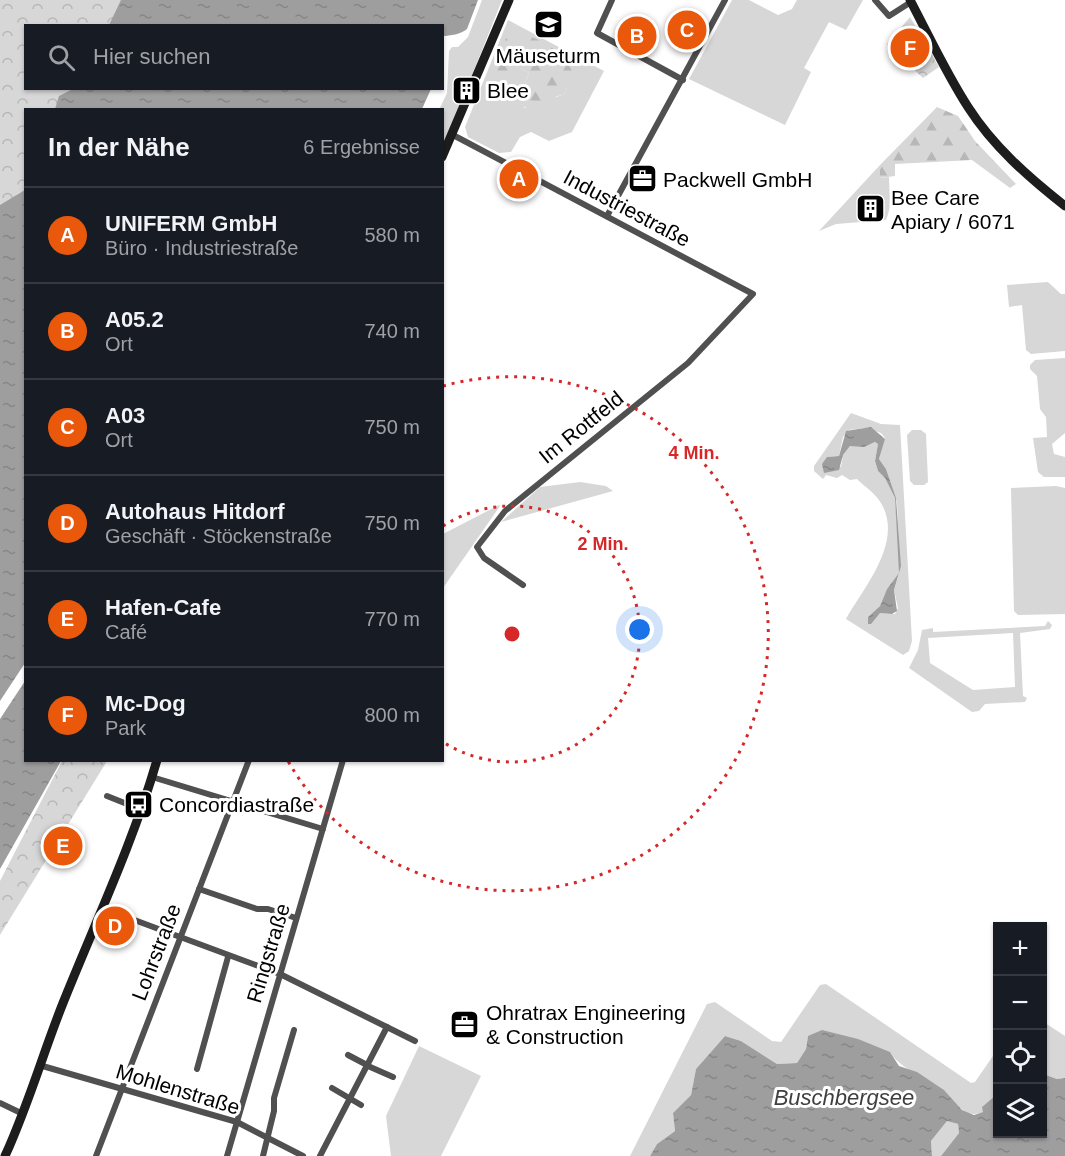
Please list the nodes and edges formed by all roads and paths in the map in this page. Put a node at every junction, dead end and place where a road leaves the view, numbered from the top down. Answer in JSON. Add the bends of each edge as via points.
{"nodes":[{"id":1,"x":509,"y":0,"type":"edge"},
{"id":2,"x":612,"y":0,"type":"edge"},
{"id":3,"x":725,"y":0,"type":"edge"},
{"id":4,"x":875,"y":0,"type":"edge"},
{"id":5,"x":911,"y":1,"type":"edge"},
{"id":6,"x":683,"y":80,"type":"junction"},
{"id":7,"x":453,"y":135,"type":"junction"},
{"id":8,"x":444,"y":153,"type":"edge"},
{"id":9,"x":1065,"y":206,"type":"edge"},
{"id":10,"x":607,"y":216,"type":"junction"},
{"id":11,"x":753,"y":294,"type":"joint"},
{"id":12,"x":523,"y":585,"type":"dead end"},
{"id":13,"x":156,"y":762,"type":"edge"},
{"id":14,"x":248,"y":762,"type":"edge"},
{"id":15,"x":342,"y":762,"type":"edge"},
{"id":16,"x":152,"y":777,"type":"junction"},
{"id":17,"x":107,"y":796,"type":"dead end"},
{"id":18,"x":232,"y":801,"type":"junction"},
{"id":19,"x":142,"y":810,"type":"junction"},
{"id":20,"x":323,"y":829,"type":"junction"},
{"id":21,"x":199,"y":889,"type":"junction"},
{"id":22,"x":102,"y":908,"type":"junction"},
{"id":23,"x":296,"y":918,"type":"junction"},
{"id":24,"x":179,"y":939,"type":"junction"},
{"id":25,"x":228,"y":957,"type":"junction"},
{"id":26,"x":280,"y":975,"type":"junction"},
{"id":27,"x":387,"y":1027,"type":"junction"},
{"id":28,"x":294,"y":1030,"type":"dead end"},
{"id":29,"x":416,"y":1041,"type":"dead end"},
{"id":30,"x":348,"y":1055,"type":"dead end"},
{"id":31,"x":39,"y":1065,"type":"junction"},
{"id":32,"x":368,"y":1065,"type":"junction"},
{"id":33,"x":196,"y":1069,"type":"dead end"},
{"id":34,"x":393,"y":1077,"type":"dead end"},
{"id":35,"x":332,"y":1088,"type":"dead end"},
{"id":36,"x":120,"y":1089,"type":"junction"},
{"id":37,"x":351,"y":1099,"type":"junction"},
{"id":38,"x":0,"y":1103,"type":"edge"},
{"id":39,"x":361,"y":1105,"type":"dead end"},
{"id":40,"x":23,"y":1114,"type":"junction"},
{"id":41,"x":237,"y":1122,"type":"junction"},
{"id":42,"x":267,"y":1138,"type":"junction"},
{"id":43,"x":5,"y":1156,"type":"edge"},
{"id":44,"x":96,"y":1156,"type":"edge"},
{"id":45,"x":227,"y":1156,"type":"edge"},
{"id":46,"x":263,"y":1156,"type":"edge"},
{"id":47,"x":303,"y":1156,"type":"edge"},
{"id":48,"x":321,"y":1156,"type":"edge"}],
"edges":[{"from":1,"to":7,"type":"street"},
{"from":2,"to":6,"type":"street","via":[[597,33]]},
{"from":3,"to":6,"type":"street"},
{"from":4,"to":5,"type":"street","via":[[889,16]]},
{"from":5,"to":9,"type":"street","via":[[978,121],[1013,163]]},
{"from":6,"to":10,"type":"street"},
{"from":7,"to":8,"type":"street"},
{"from":7,"to":10,"type":"street","name":"Industriestraße"},
{"from":10,"to":11,"type":"street","name":"Industriestraße"},
{"from":11,"to":12,"type":"street","name":"Im Rottfeld","via":[[688,363],[535,485],[492,525],[477,547],[484,558]]},
{"from":13,"to":16,"type":"street"},
{"from":14,"to":18,"type":"street","name":"Lohrstraße"},
{"from":15,"to":20,"type":"street","name":"Ringstraße"},
{"from":16,"to":18,"type":"street"},
{"from":16,"to":19,"type":"street"},
{"from":17,"to":19,"type":"street"},
{"from":18,"to":20,"type":"street"},
{"from":18,"to":21,"type":"street","name":"Lohrstraße"},
{"from":19,"to":22,"type":"street"},
{"from":20,"to":23,"type":"street","name":"Ringstraße"},
{"from":21,"to":23,"type":"street"},
{"from":21,"to":24,"type":"street","name":"Lohrstraße"},
{"from":22,"to":24,"type":"street"},
{"from":22,"to":31,"type":"street"},
{"from":23,"to":26,"type":"street","name":"Ringstraße"},
{"from":24,"to":25,"type":"street"},
{"from":24,"to":36,"type":"street","name":"Lohrstraße"},
{"from":25,"to":26,"type":"street"},
{"from":25,"to":33,"type":"street"},
{"from":26,"to":27,"type":"street"},
{"from":26,"to":41,"type":"street","name":"Ringstraße"},
{"from":27,"to":29,"type":"street"},
{"from":27,"to":32,"type":"street"},
{"from":28,"to":42,"type":"street"},
{"from":30,"to":32,"type":"street"},
{"from":31,"to":36,"type":"street","name":"Mohlenstraße"},
{"from":31,"to":40,"type":"street"},
{"from":32,"to":34,"type":"street"},
{"from":32,"to":37,"type":"street"},
{"from":35,"to":37,"type":"street"},
{"from":36,"to":41,"type":"street","name":"Mohlenstraße"},
{"from":36,"to":44,"type":"street","name":"Lohrstraße"},
{"from":37,"to":39,"type":"street"},
{"from":37,"to":48,"type":"street"},
{"from":38,"to":40,"type":"street"},
{"from":40,"to":43,"type":"street"},
{"from":41,"to":42,"type":"street","name":"Mohlenstraße"},
{"from":41,"to":45,"type":"street","name":"Ringstraße"},
{"from":42,"to":46,"type":"street"},
{"from":42,"to":47,"type":"street","name":"Mohlenstraße"}]}
